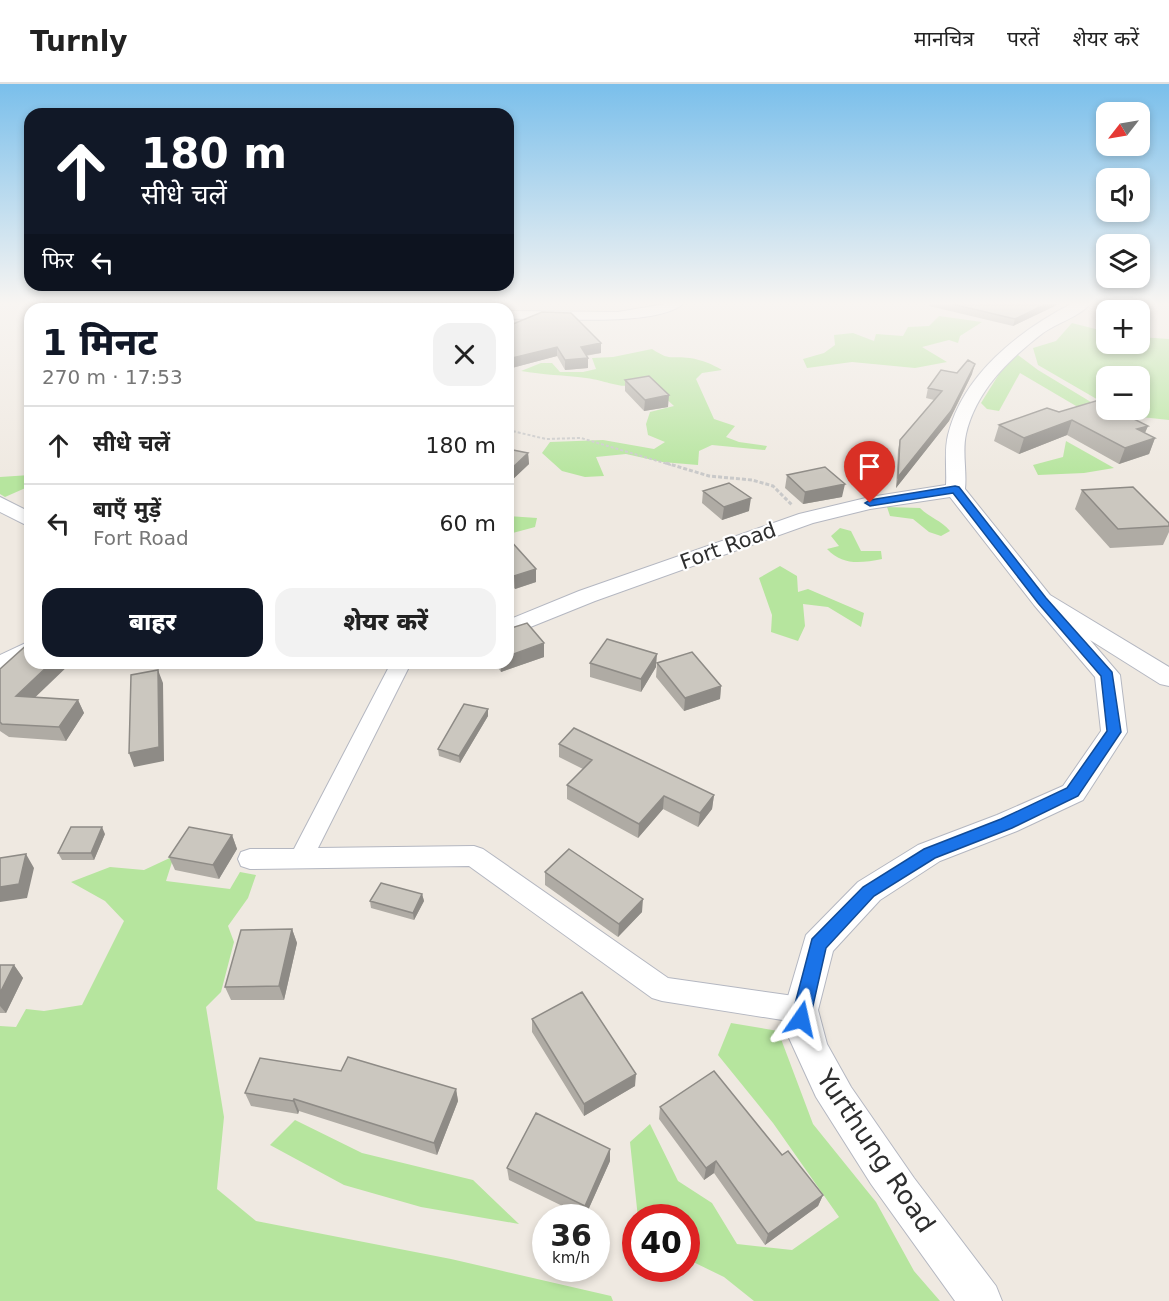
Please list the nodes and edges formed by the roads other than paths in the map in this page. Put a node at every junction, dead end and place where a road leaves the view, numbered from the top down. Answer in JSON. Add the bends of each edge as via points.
{"nodes":[{"id":1,"x":1000,"y":361,"type":"edge"},
{"id":2,"x":955,"y":490,"type":"junction"},
{"id":3,"x":0,"y":503,"type":"edge"},
{"id":4,"x":24,"y":517,"type":"edge"},
{"id":5,"x":1042,"y":600,"type":"junction"},
{"id":6,"x":514,"y":626,"type":"edge"},
{"id":7,"x":24,"y":650,"type":"edge"},
{"id":8,"x":0,"y":664,"type":"edge"},
{"id":9,"x":398,"y":669,"type":"edge"},
{"id":10,"x":1169,"y":678,"type":"edge"},
{"id":11,"x":301,"y":858,"type":"junction"},
{"id":12,"x":250,"y":859,"type":"dead end"},
{"id":13,"x":801,"y":1010,"type":"junction"},
{"id":14,"x":981,"y":1301,"type":"edge"}],
"edges":[{"from":1,"to":2,"type":"street","via":[[975,392],[957,435]]},
{"from":2,"to":5,"type":"street","name":"Yurthung Road"},
{"from":2,"to":6,"type":"street","name":"Fort Road","via":[[806,518],[587,596]]},
{"from":3,"to":4,"type":"street"},
{"from":5,"to":10,"type":"street"},
{"from":5,"to":13,"type":"street","name":"Yurthung Road","via":[[1107,675],[1114,732],[1073,792],[1007,824],[929,853],[868,891],[818,945]]},
{"from":7,"to":8,"type":"street"},
{"from":9,"to":11,"type":"street"},
{"from":11,"to":12,"type":"street"},
{"from":11,"to":13,"type":"street","via":[[474,856],[662,989]]},
{"from":13,"to":14,"type":"street","name":"Yurthung Road","via":[[820,1071],[898,1191]]}]}
